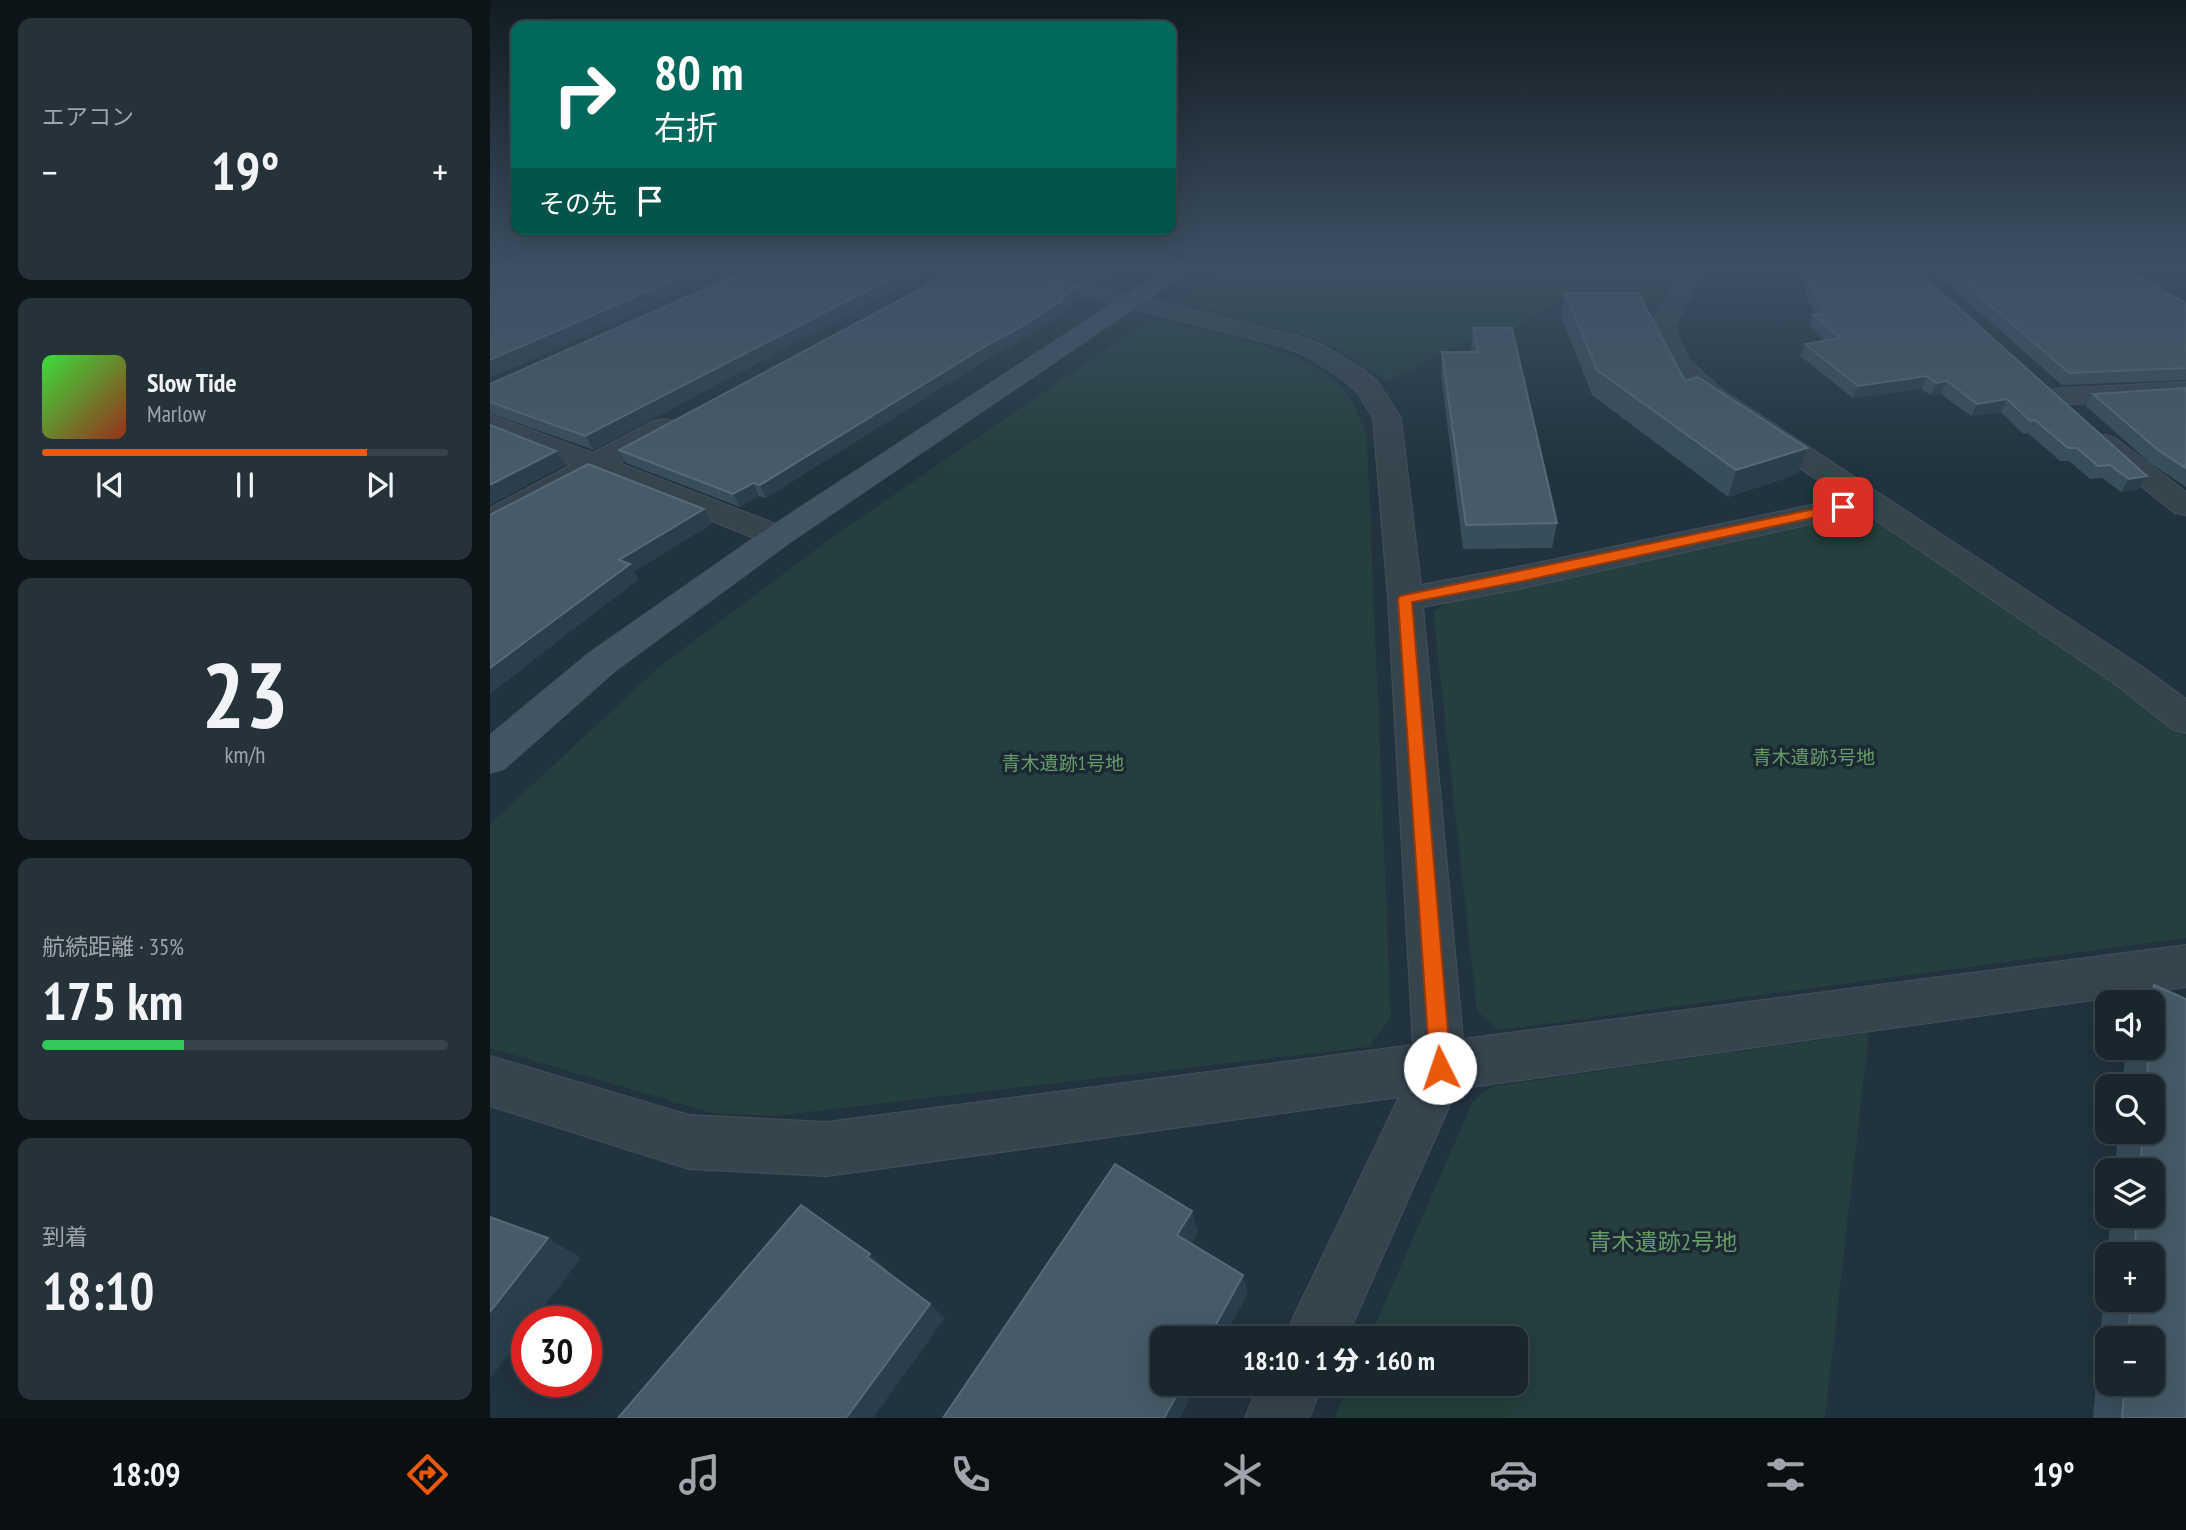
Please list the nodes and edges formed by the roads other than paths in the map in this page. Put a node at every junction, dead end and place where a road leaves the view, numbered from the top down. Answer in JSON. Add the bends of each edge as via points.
{"nodes":[{"id":1,"x":1082,"y":334,"type":"edge"},
{"id":2,"x":1261,"y":334,"type":"edge"},
{"id":3,"x":1665,"y":334,"type":"edge"},
{"id":4,"x":2186,"y":390,"type":"edge"},
{"id":5,"x":691,"y":412,"type":"edge"},
{"id":6,"x":490,"y":423,"type":"edge"},
{"id":7,"x":593,"y":464,"type":"junction"},
{"id":8,"x":1869,"y":502,"type":"junction"},
{"id":9,"x":2186,"y":506,"type":"edge"},
{"id":10,"x":490,"y":521,"type":"edge"},
{"id":11,"x":778,"y":536,"type":"junction"},
{"id":12,"x":1405,"y":599,"type":"junction"},
{"id":13,"x":2186,"y":719,"type":"edge"},
{"id":14,"x":490,"y":758,"type":"edge"},
{"id":15,"x":2186,"y":966,"type":"edge"},
{"id":16,"x":1440,"y":1068,"type":"junction"},
{"id":17,"x":490,"y":1081,"type":"edge"},
{"id":18,"x":1320,"y":1326,"type":"edge"},
{"id":19,"x":1287,"y":1396,"type":"edge"},
{"id":20,"x":1277,"y":1418,"type":"edge"}],
"edges":[{"from":1,"to":11,"type":"street"},
{"from":2,"to":12,"type":"street","via":[[1293,342],[1336,362],[1369,388],[1387,418]]},
{"from":3,"to":8,"type":"street","via":[[1677,362],[1711,395]]},
{"from":4,"to":9,"type":"street","via":[[2043,389],[2137,471]]},
{"from":5,"to":7,"type":"street"},
{"from":6,"to":7,"type":"street"},
{"from":7,"to":10,"type":"street"},
{"from":7,"to":11,"type":"street"},
{"from":8,"to":12,"type":"street"},
{"from":8,"to":13,"type":"street","via":[[2128,675]]},
{"from":11,"to":14,"type":"street","via":[[602,662]]},
{"from":12,"to":16,"type":"street"},
{"from":15,"to":16,"type":"street"},
{"from":16,"to":17,"type":"street","via":[[827,1149],[689,1142]]},
{"from":16,"to":18,"type":"street"},
{"from":19,"to":20,"type":"street"}]}
